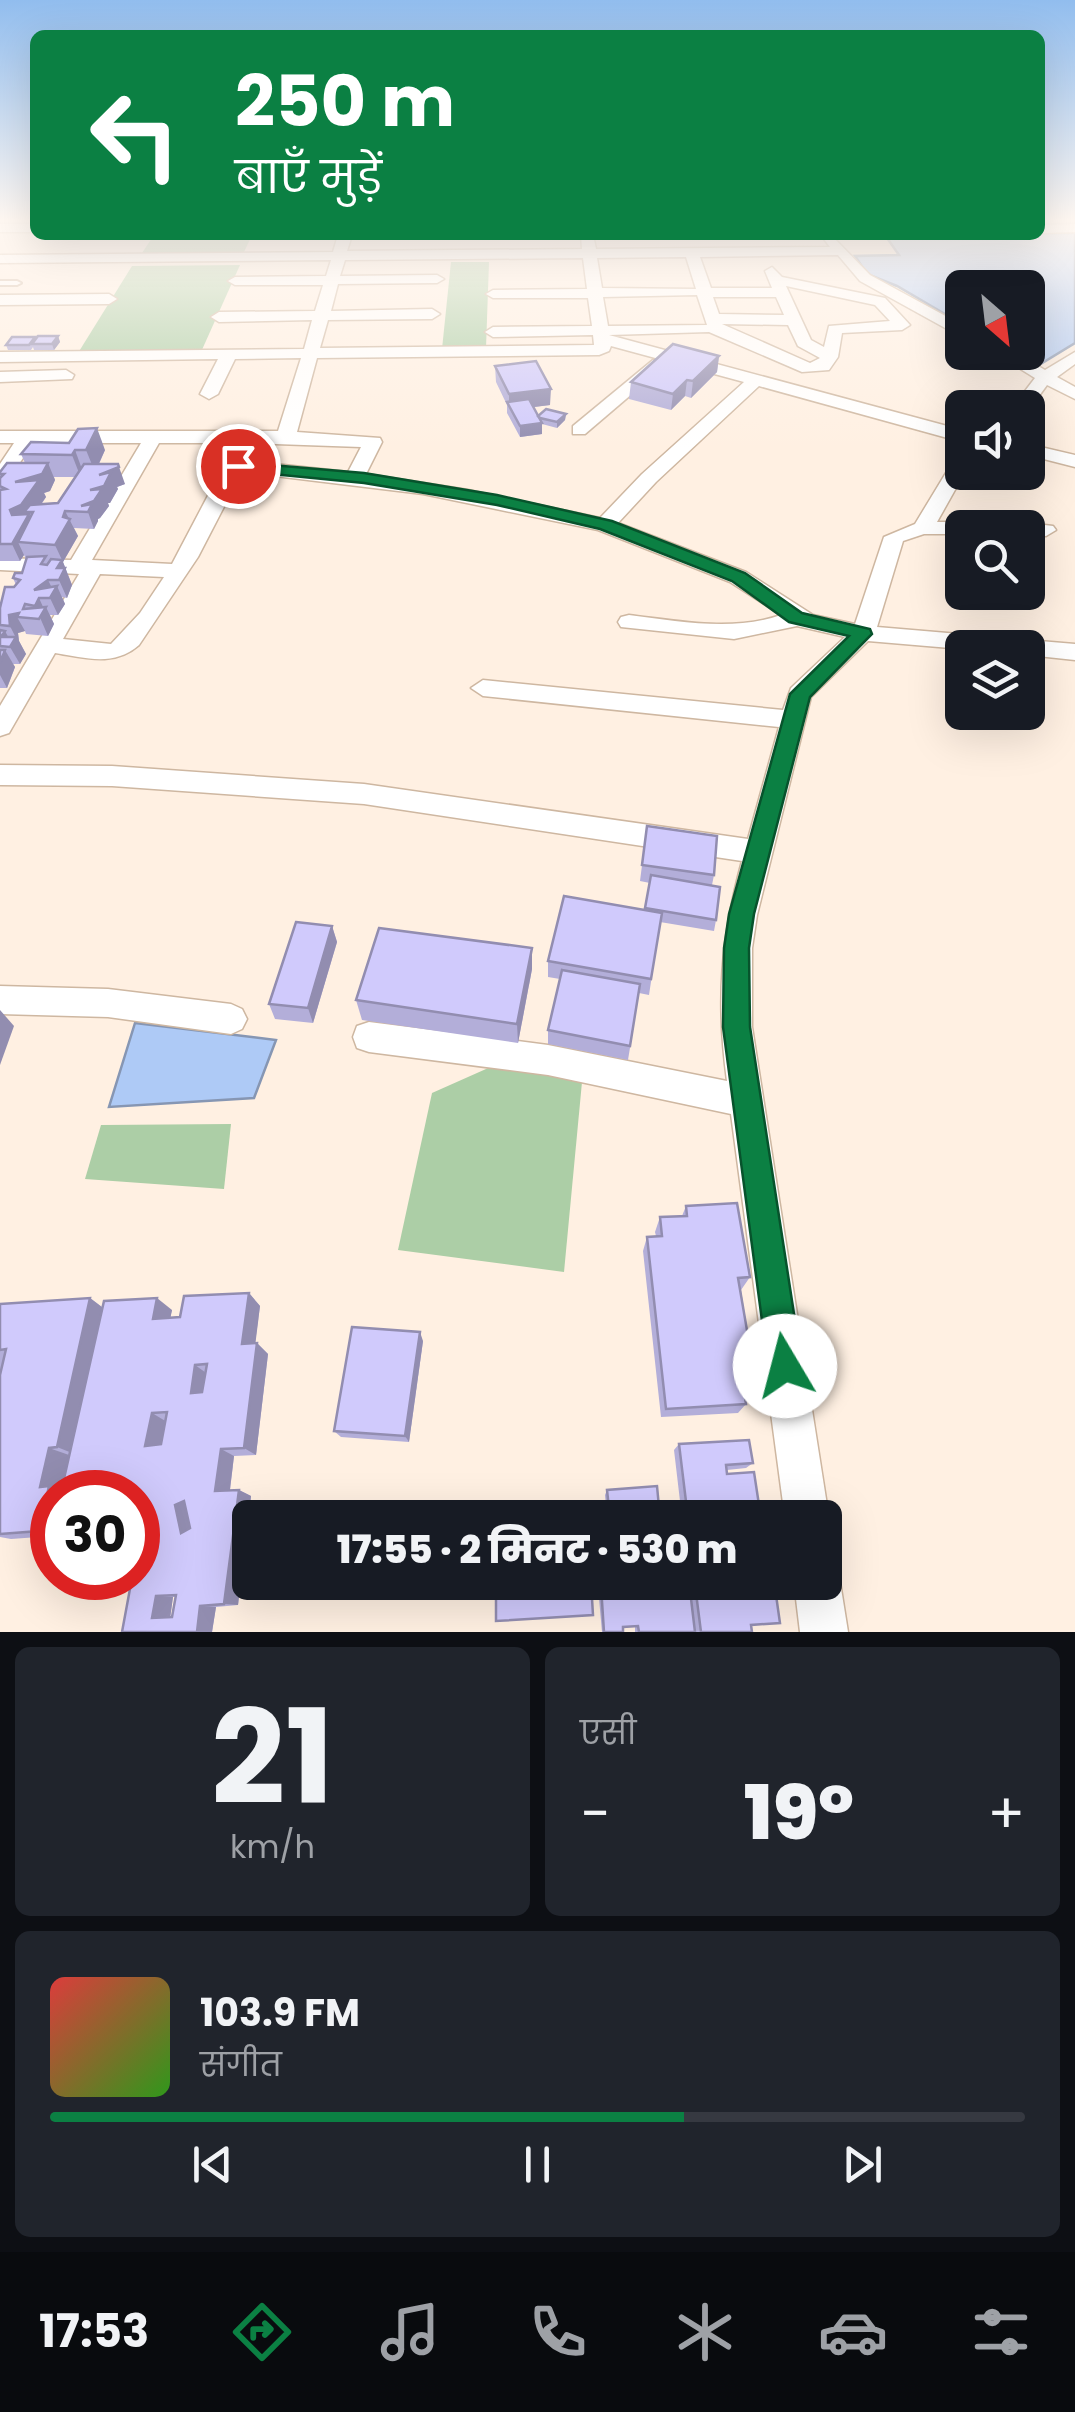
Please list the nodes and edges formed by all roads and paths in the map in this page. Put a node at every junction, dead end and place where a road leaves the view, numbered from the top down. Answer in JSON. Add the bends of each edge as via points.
{"nodes":[{"id":1,"x":336,"y":296,"type":"edge"},
{"id":2,"x":595,"y":296,"type":"edge"},
{"id":3,"x":699,"y":296,"type":"edge"},
{"id":4,"x":784,"y":296,"type":"edge"},
{"id":5,"x":863,"y":296,"type":"edge"},
{"id":6,"x":898,"y":296,"type":"edge"},
{"id":7,"x":327,"y":297,"type":"junction"},
{"id":8,"x":230,"y":298,"type":"dead end"},
{"id":9,"x":108,"y":299,"type":"dead end"},
{"id":10,"x":1,"y":302,"type":"edge"},
{"id":11,"x":432,"y":314,"type":"dead end"},
{"id":12,"x":219,"y":316,"type":"dead end"},
{"id":13,"x":322,"y":316,"type":"junction"},
{"id":14,"x":794,"y":320,"type":"junction"},
{"id":15,"x":945,"y":323,"type":"edge"},
{"id":16,"x":706,"y":324,"type":"junction"},
{"id":17,"x":493,"y":332,"type":"dead end"},
{"id":18,"x":336,"y":334,"type":"dead end"},
{"id":19,"x":601,"y":334,"type":"junction"},
{"id":20,"x":308,"y":335,"type":"junction"},
{"id":21,"x":85,"y":338,"type":"dead end"},
{"id":22,"x":310,"y":353,"type":"junction"},
{"id":23,"x":1,"y":354,"type":"edge"},
{"id":24,"x":229,"y":354,"type":"junction"},
{"id":25,"x":668,"y":356,"type":"junction"},
{"id":26,"x":830,"y":357,"type":"junction"},
{"id":27,"x":1075,"y":357,"type":"edge"},
{"id":28,"x":1034,"y":370,"type":"edge"},
{"id":29,"x":1045,"y":376,"type":"junction"},
{"id":30,"x":0,"y":377,"type":"edge"},
{"id":31,"x":758,"y":378,"type":"junction"},
{"id":32,"x":1032,"y":390,"type":"edge"},
{"id":33,"x":0,"y":391,"type":"edge"},
{"id":34,"x":209,"y":394,"type":"dead end"},
{"id":35,"x":1075,"y":394,"type":"edge"},
{"id":36,"x":579,"y":430,"type":"dead end"},
{"id":37,"x":945,"y":431,"type":"edge"},
{"id":38,"x":0,"y":437,"type":"edge"},
{"id":39,"x":26,"y":437,"type":"junction"},
{"id":40,"x":153,"y":437,"type":"junction"},
{"id":41,"x":245,"y":437,"type":"junction"},
{"id":42,"x":286,"y":437,"type":"junction"},
{"id":43,"x":1045,"y":454,"type":"edge"},
{"id":44,"x":1075,"y":461,"type":"edge"},
{"id":45,"x":238,"y":466,"type":"junction"},
{"id":46,"x":355,"y":477,"type":"junction"},
{"id":47,"x":0,"y":478,"type":"edge"},
{"id":48,"x":945,"y":490,"type":"edge"},
{"id":49,"x":606,"y":525,"type":"junction"},
{"id":50,"x":923,"y":528,"type":"junction"},
{"id":51,"x":945,"y":528,"type":"edge"},
{"id":52,"x":0,"y":564,"type":"edge"},
{"id":53,"x":86,"y":566,"type":"junction"},
{"id":54,"x":176,"y":571,"type":"junction"},
{"id":55,"x":796,"y":618,"type":"junction"},
{"id":56,"x":629,"y":622,"type":"dead end"},
{"id":57,"x":863,"y":634,"type":"junction"},
{"id":58,"x":48,"y":644,"type":"junction"},
{"id":59,"x":1075,"y":652,"type":"edge"},
{"id":60,"x":483,"y":688,"type":"dead end"},
{"id":61,"x":794,"y":720,"type":"junction"},
{"id":62,"x":0,"y":727,"type":"edge"},
{"id":63,"x":0,"y":775,"type":"edge"},
{"id":64,"x":760,"y":852,"type":"junction"},
{"id":65,"x":0,"y":1000,"type":"edge"},
{"id":66,"x":231,"y":1019,"type":"dead end"},
{"id":67,"x":369,"y":1037,"type":"dead end"},
{"id":68,"x":747,"y":1100,"type":"junction"},
{"id":69,"x":804,"y":1500,"type":"edge"},
{"id":70,"x":819,"y":1600,"type":"edge"},
{"id":71,"x":824,"y":1632,"type":"edge"}],
"edges":[{"from":1,"to":7,"type":"street"},
{"from":2,"to":19,"type":"street"},
{"from":3,"to":16,"type":"street"},
{"from":4,"to":14,"type":"street"},
{"from":5,"to":26,"type":"street","via":[[890,308],[901,321],[898,328],[835,330]]},
{"from":6,"to":15,"type":"street"},
{"from":7,"to":8,"type":"street"},
{"from":7,"to":13,"type":"street"},
{"from":9,"to":10,"type":"street"},
{"from":11,"to":13,"type":"street"},
{"from":12,"to":13,"type":"street"},
{"from":13,"to":20,"type":"street"},
{"from":14,"to":16,"type":"street"},
{"from":14,"to":26,"type":"street","via":[[804,344]]},
{"from":16,"to":19,"type":"street"},
{"from":16,"to":26,"type":"street","via":[[808,368]]},
{"from":17,"to":19,"type":"street"},
{"from":18,"to":20,"type":"street"},
{"from":19,"to":22,"type":"street","via":[[600,350]]},
{"from":19,"to":25,"type":"street"},
{"from":20,"to":22,"type":"street"},
{"from":21,"to":23,"type":"street"},
{"from":22,"to":24,"type":"street"},
{"from":22,"to":42,"type":"street"},
{"from":23,"to":24,"type":"street"},
{"from":24,"to":34,"type":"street"},
{"from":25,"to":31,"type":"street"},
{"from":25,"to":36,"type":"street"},
{"from":27,"to":29,"type":"street"},
{"from":28,"to":29,"type":"street"},
{"from":29,"to":32,"type":"street"},
{"from":29,"to":35,"type":"street"},
{"from":30,"to":33,"type":"street","via":[[63,383]]},
{"from":31,"to":37,"type":"street"},
{"from":31,"to":49,"type":"street"},
{"from":38,"to":39,"type":"street"},
{"from":39,"to":40,"type":"street"},
{"from":39,"to":47,"type":"street"},
{"from":40,"to":41,"type":"street"},
{"from":40,"to":53,"type":"street"},
{"from":41,"to":42,"type":"street"},
{"from":41,"to":45,"type":"street"},
{"from":42,"to":46,"type":"street","via":[[372,442]]},
{"from":43,"to":44,"type":"street"},
{"from":45,"to":46,"type":"street"},
{"from":45,"to":54,"type":"street"},
{"from":46,"to":49,"type":"street"},
{"from":48,"to":50,"type":"street"},
{"from":49,"to":55,"type":"street","via":[[738,577]]},
{"from":50,"to":51,"type":"street"},
{"from":50,"to":57,"type":"street","via":[[894,536]]},
{"from":52,"to":53,"type":"street"},
{"from":53,"to":54,"type":"street"},
{"from":53,"to":58,"type":"street"},
{"from":54,"to":58,"type":"street","via":[[118,651]]},
{"from":55,"to":56,"type":"street","via":[[733,632]]},
{"from":55,"to":57,"type":"street"},
{"from":57,"to":59,"type":"street"},
{"from":57,"to":61,"type":"street","via":[[800,694]]},
{"from":58,"to":62,"type":"street"},
{"from":60,"to":61,"type":"street"},
{"from":61,"to":64,"type":"street"},
{"from":63,"to":64,"type":"street","via":[[364,794]]},
{"from":64,"to":68,"type":"street","via":[[737,948],[736,1027]]},
{"from":65,"to":66,"type":"street","via":[[108,1003]]},
{"from":67,"to":68,"type":"street","via":[[548,1060]]},
{"from":68,"to":69,"type":"street"},
{"from":70,"to":71,"type":"street"}]}
